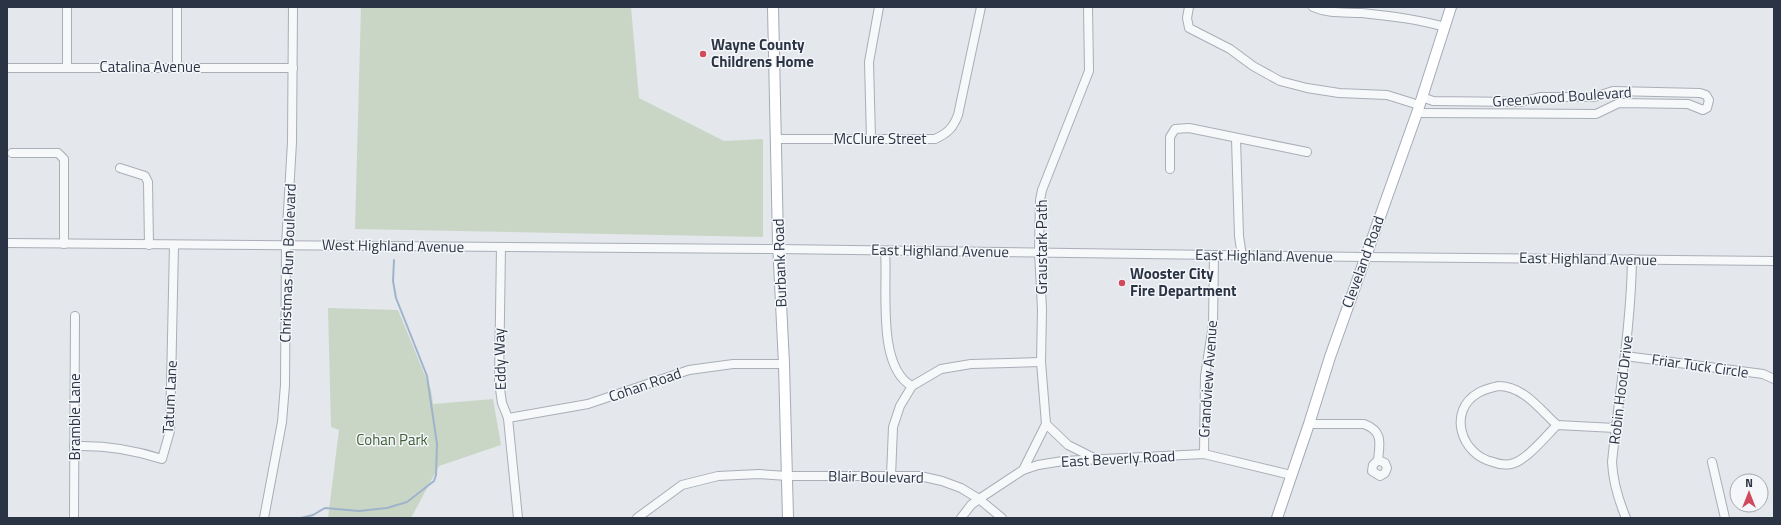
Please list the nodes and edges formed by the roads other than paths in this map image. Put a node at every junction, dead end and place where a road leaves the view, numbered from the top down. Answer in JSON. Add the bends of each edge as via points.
{"nodes":[{"id":1,"x":67,"y":7,"type":"edge"},
{"id":2,"x":176,"y":7,"type":"edge"},
{"id":3,"x":293,"y":7,"type":"edge"},
{"id":4,"x":772,"y":7,"type":"edge"},
{"id":5,"x":879,"y":7,"type":"edge"},
{"id":6,"x":981,"y":7,"type":"edge"},
{"id":7,"x":1088,"y":7,"type":"edge"},
{"id":8,"x":1189,"y":7,"type":"edge"},
{"id":9,"x":1313,"y":7,"type":"edge"},
{"id":10,"x":1451,"y":7,"type":"edge"},
{"id":11,"x":1445,"y":27,"type":"junction"},
{"id":12,"x":67,"y":67,"type":"junction"},
{"id":13,"x":7,"y":68,"type":"edge"},
{"id":14,"x":176,"y":68,"type":"junction"},
{"id":15,"x":293,"y":68,"type":"junction"},
{"id":16,"x":1601,"y":95,"type":"junction"},
{"id":17,"x":1481,"y":102,"type":"junction"},
{"id":18,"x":1419,"y":105,"type":"junction"},
{"id":19,"x":1606,"y":109,"type":"junction"},
{"id":20,"x":1482,"y":113,"type":"junction"},
{"id":21,"x":776,"y":139,"type":"junction"},
{"id":22,"x":871,"y":139,"type":"junction"},
{"id":23,"x":1236,"y":139,"type":"junction"},
{"id":24,"x":1307,"y":152,"type":"dead end"},
{"id":25,"x":12,"y":153,"type":"dead end"},
{"id":26,"x":120,"y":168,"type":"dead end"},
{"id":27,"x":1170,"y":169,"type":"dead end"},
{"id":28,"x":7,"y":243,"type":"edge"},
{"id":29,"x":64,"y":244,"type":"junction"},
{"id":30,"x":149,"y":245,"type":"junction"},
{"id":31,"x":174,"y":245,"type":"junction"},
{"id":32,"x":286,"y":245,"type":"junction"},
{"id":33,"x":501,"y":248,"type":"junction"},
{"id":34,"x":778,"y":249,"type":"junction"},
{"id":35,"x":885,"y":251,"type":"junction"},
{"id":36,"x":1038,"y":252,"type":"junction"},
{"id":37,"x":1214,"y":255,"type":"junction"},
{"id":38,"x":1242,"y":256,"type":"junction"},
{"id":39,"x":1365,"y":257,"type":"junction"},
{"id":40,"x":1632,"y":259,"type":"junction"},
{"id":41,"x":1774,"y":261,"type":"edge"},
{"id":42,"x":75,"y":316,"type":"dead end"},
{"id":43,"x":1625,"y":356,"type":"junction"},
{"id":44,"x":1041,"y":362,"type":"junction"},
{"id":45,"x":784,"y":364,"type":"junction"},
{"id":46,"x":1774,"y":379,"type":"edge"},
{"id":47,"x":912,"y":386,"type":"junction"},
{"id":48,"x":508,"y":418,"type":"junction"},
{"id":49,"x":1046,"y":424,"type":"junction"},
{"id":50,"x":1309,"y":424,"type":"junction"},
{"id":51,"x":1557,"y":425,"type":"junction"},
{"id":52,"x":1616,"y":428,"type":"junction"},
{"id":53,"x":74,"y":446,"type":"junction"},
{"id":54,"x":1204,"y":454,"type":"junction"},
{"id":55,"x":1098,"y":460,"type":"junction"},
{"id":56,"x":1378,"y":460,"type":"dead end"},
{"id":57,"x":1712,"y":462,"type":"dead end"},
{"id":58,"x":1023,"y":470,"type":"junction"},
{"id":59,"x":1291,"y":475,"type":"junction"},
{"id":60,"x":787,"y":476,"type":"junction"},
{"id":61,"x":891,"y":476,"type":"junction"},
{"id":62,"x":979,"y":499,"type":"junction"},
{"id":63,"x":74,"y":518,"type":"edge"},
{"id":64,"x":264,"y":518,"type":"edge"},
{"id":65,"x":518,"y":518,"type":"edge"},
{"id":66,"x":637,"y":518,"type":"edge"},
{"id":67,"x":788,"y":518,"type":"edge"},
{"id":68,"x":961,"y":518,"type":"edge"},
{"id":69,"x":1002,"y":518,"type":"edge"},
{"id":70,"x":1277,"y":518,"type":"edge"},
{"id":71,"x":1626,"y":518,"type":"edge"},
{"id":72,"x":1725,"y":518,"type":"edge"}],
"edges":[{"from":1,"to":12,"type":"street"},
{"from":2,"to":14,"type":"street"},
{"from":3,"to":15,"type":"street","name":"Christmas Run Boulevard"},
{"from":4,"to":21,"type":"main road","name":"Burbank Road"},
{"from":5,"to":22,"type":"street","via":[[869,62]]},
{"from":6,"to":22,"type":"street","name":"McClure Street","via":[[961,104],[953,127],[935,139]]},
{"from":7,"to":36,"type":"street","name":"Graustark Path","via":[[1089,71],[1042,190]]},
{"from":8,"to":18,"type":"street","via":[[1189,28],[1230,49],[1280,81],[1340,93],[1387,95]]},
{"from":9,"to":11,"type":"street","via":[[1327,11],[1398,17]]},
{"from":10,"to":11,"type":"main road","name":"Cleveland Road"},
{"from":11,"to":18,"type":"main road","name":"Cleveland Road"},
{"from":12,"to":13,"type":"street","name":"Catalina Avenue"},
{"from":12,"to":14,"type":"street","name":"Catalina Avenue"},
{"from":14,"to":15,"type":"street","name":"Catalina Avenue"},
{"from":15,"to":32,"type":"street","name":"Christmas Run Boulevard"},
{"from":16,"to":17,"type":"street","name":"Greenwood Boulevard","via":[[1540,97],[1521,102]]},
{"from":16,"to":19,"type":"street"},
{"from":16,"to":19,"type":"street","name":"Greenwood Boulevard","via":[[1613,91],[1700,93],[1706,95],[1709,100],[1707,108],[1703,110],[1692,105],[1665,103],[1619,103]]},
{"from":17,"to":18,"type":"street","name":"Greenwood Boulevard","via":[[1433,101]]},
{"from":17,"to":20,"type":"street"},
{"from":18,"to":20,"type":"street","name":"Greenwood Boulevard"},
{"from":18,"to":39,"type":"main road","name":"Cleveland Road"},
{"from":19,"to":20,"type":"street","name":"Greenwood Boulevard","via":[[1596,114]]},
{"from":21,"to":22,"type":"street","name":"McClure Street"},
{"from":21,"to":34,"type":"main road","name":"Burbank Road"},
{"from":23,"to":24,"type":"street"},
{"from":23,"to":27,"type":"street","via":[[1189,128],[1175,129],[1170,137]]},
{"from":23,"to":38,"type":"street"},
{"from":25,"to":29,"type":"street","via":[[58,153],[64,159]]},
{"from":26,"to":30,"type":"street","via":[[145,176],[148,182]]},
{"from":28,"to":29,"type":"street","name":"West Highland Avenue"},
{"from":29,"to":30,"type":"street","name":"West Highland Avenue"},
{"from":30,"to":31,"type":"street","name":"West Highland Avenue"},
{"from":31,"to":32,"type":"street","name":"West Highland Avenue"},
{"from":31,"to":53,"type":"street","name":"Tatum Lane","via":[[170,430],[162,459],[126,448]]},
{"from":32,"to":33,"type":"street","name":"West Highland Avenue"},
{"from":32,"to":64,"type":"street","name":"Christmas Run Boulevard","via":[[285,385],[282,422]]},
{"from":33,"to":34,"type":"street","name":"West Highland Avenue"},
{"from":33,"to":48,"type":"street","name":"Eddy Way","via":[[499,382],[502,403]]},
{"from":34,"to":35,"type":"street","name":"East Highland Avenue"},
{"from":34,"to":45,"type":"main road","name":"Burbank Road"},
{"from":35,"to":36,"type":"street","name":"East Highland Avenue"},
{"from":35,"to":47,"type":"street","via":[[888,345],[900,375]]},
{"from":36,"to":37,"type":"street","name":"East Highland Avenue"},
{"from":36,"to":44,"type":"street","name":"Graustark Path","via":[[1042,309]]},
{"from":37,"to":38,"type":"street","name":"East Highland Avenue"},
{"from":37,"to":54,"type":"street","name":"Grandview Avenue","via":[[1213,325],[1205,376]]},
{"from":38,"to":39,"type":"street","name":"East Highland Avenue"},
{"from":39,"to":40,"type":"street","name":"East Highland Avenue"},
{"from":39,"to":50,"type":"main road","name":"Cleveland Road"},
{"from":40,"to":41,"type":"street","name":"East Highland Avenue"},
{"from":40,"to":43,"type":"street","name":"Robin Hood Drive"},
{"from":42,"to":53,"type":"street","name":"Bramble Lane"},
{"from":43,"to":46,"type":"street","name":"Friar Tuck Circle","via":[[1762,374]]},
{"from":43,"to":52,"type":"street","name":"Robin Hood Drive"},
{"from":44,"to":47,"type":"street","via":[[971,364],[941,369]]},
{"from":44,"to":49,"type":"street","name":"Graustark Path"},
{"from":45,"to":48,"type":"street","name":"Cohan Road","via":[[733,364],[689,370],[588,404]]},
{"from":45,"to":60,"type":"main road","name":"Burbank Road"},
{"from":47,"to":61,"type":"street","via":[[900,406],[893,427]]},
{"from":48,"to":65,"type":"street","name":"Eddy Way"},
{"from":49,"to":55,"type":"street","via":[[1068,445]]},
{"from":49,"to":58,"type":"street"},
{"from":50,"to":56,"type":"street","via":[[1364,424],[1372,427],[1378,434]]},
{"from":50,"to":59,"type":"main road","name":"Cleveland Road"},
{"from":51,"to":51,"type":"street","via":[[1529,398],[1515,388],[1505,386],[1487,388],[1477,393],[1462,413],[1461,424],[1463,438],[1471,450],[1483,460],[1499,464],[1511,464],[1522,459]]},
{"from":51,"to":52,"type":"street"},
{"from":52,"to":71,"type":"street","name":"Robin Hood Drive","via":[[1613,477]]},
{"from":53,"to":63,"type":"street","name":"Bramble Lane"},
{"from":54,"to":55,"type":"street","name":"East Beverly Road"},
{"from":54,"to":59,"type":"street","name":"East Beverly Road"},
{"from":55,"to":58,"type":"street","name":"East Beverly Road","via":[[1057,462]]},
{"from":57,"to":72,"type":"street"},
{"from":58,"to":62,"type":"street","name":"East Beverly Road"},
{"from":59,"to":70,"type":"main road","name":"Cleveland Road"},
{"from":60,"to":61,"type":"street","name":"Blair Boulevard"},
{"from":60,"to":66,"type":"street","name":"Blair Boulevard","via":[[752,474],[698,480],[682,485]]},
{"from":60,"to":67,"type":"main road","name":"Burbank Road"},
{"from":61,"to":62,"type":"street","name":"Blair Boulevard","via":[[931,478],[961,488]]},
{"from":62,"to":68,"type":"street","name":"East Beverly Road"},
{"from":62,"to":69,"type":"street","name":"Blair Boulevard"}]}
